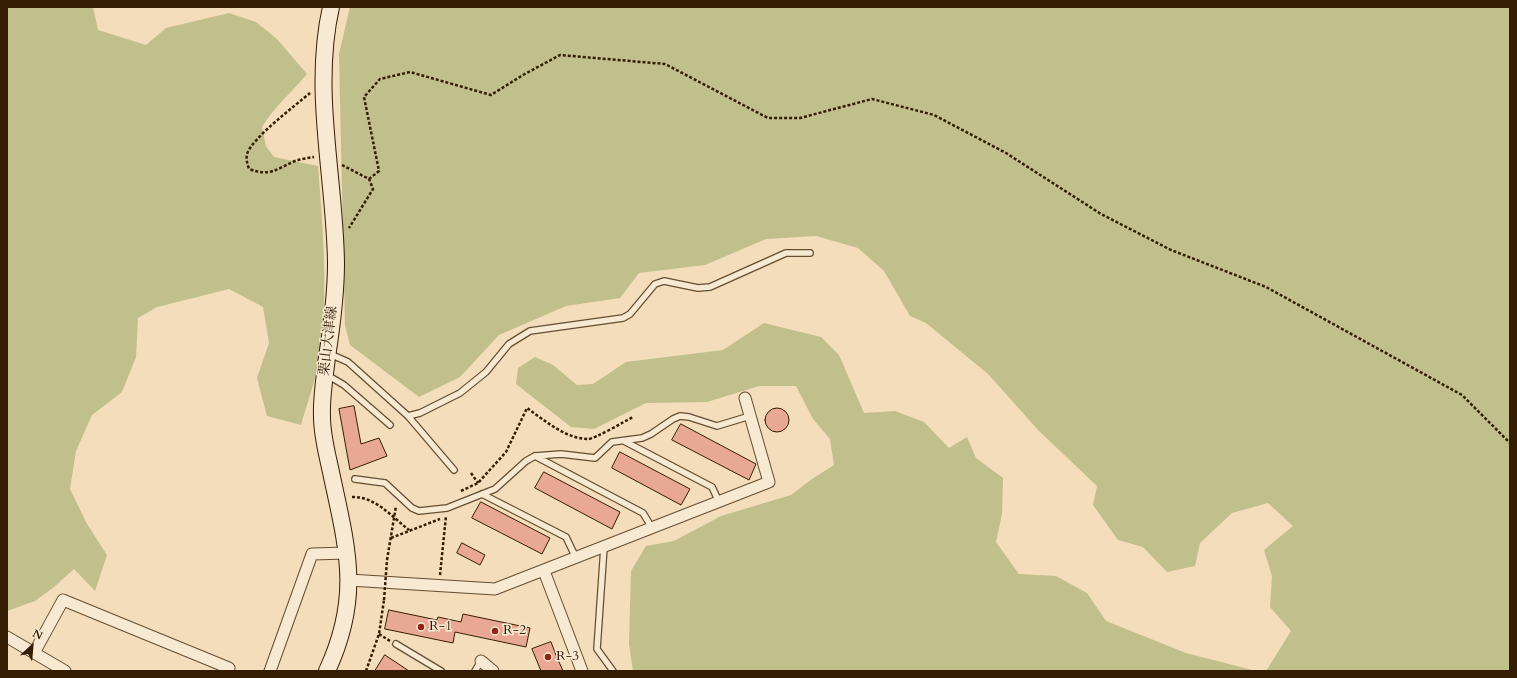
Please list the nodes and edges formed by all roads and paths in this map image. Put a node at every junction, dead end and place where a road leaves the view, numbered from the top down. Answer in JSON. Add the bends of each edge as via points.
{"nodes":[{"id":1,"x":331,"y":7,"type":"edge"},
{"id":2,"x":323,"y":86,"type":"junction"},
{"id":3,"x":329,"y":160,"type":"junction"},
{"id":4,"x":369,"y":179,"type":"junction"},
{"id":5,"x":335,"y":240,"type":"junction"},
{"id":6,"x":810,"y":254,"type":"dead end"},
{"id":7,"x":328,"y":352,"type":"junction"},
{"id":8,"x":325,"y":374,"type":"junction"},
{"id":9,"x":745,"y":398,"type":"dead end"},
{"id":10,"x":408,"y":416,"type":"junction"},
{"id":11,"x":750,"y":416,"type":"junction"},
{"id":12,"x":390,"y":425,"type":"dead end"},
{"id":13,"x":623,"y":440,"type":"junction"},
{"id":14,"x":1510,"y":443,"type":"edge"},
{"id":15,"x":535,"y":456,"type":"junction"},
{"id":16,"x":454,"y":470,"type":"dead end"},
{"id":17,"x":470,"y":473,"type":"dead end"},
{"id":18,"x":355,"y":479,"type":"dead end"},
{"id":19,"x":478,"y":483,"type":"dead end"},
{"id":20,"x":482,"y":494,"type":"junction"},
{"id":21,"x":398,"y":495,"type":"junction"},
{"id":22,"x":352,"y":496,"type":"dead end"},
{"id":23,"x":719,"y":502,"type":"junction"},
{"id":24,"x":452,"y":514,"type":"dead end"},
{"id":25,"x":394,"y":518,"type":"junction"},
{"id":26,"x":652,"y":528,"type":"junction"},
{"id":27,"x":410,"y":531,"type":"junction"},
{"id":28,"x":391,"y":538,"type":"junction"},
{"id":29,"x":604,"y":547,"type":"junction"},
{"id":30,"x":347,"y":552,"type":"junction"},
{"id":31,"x":576,"y":558,"type":"junction"},
{"id":32,"x":544,"y":571,"type":"junction"},
{"id":33,"x":349,"y":580,"type":"junction"},
{"id":34,"x":7,"y":637,"type":"edge"},
{"id":35,"x":396,"y":644,"type":"dead end"},
{"id":36,"x":34,"y":653,"type":"junction"},
{"id":37,"x":481,"y":661,"type":"joint"},
{"id":38,"x":230,"y":670,"type":"edge"},
{"id":39,"x":65,"y":671,"type":"edge"},
{"id":40,"x":270,"y":671,"type":"edge"},
{"id":41,"x":327,"y":671,"type":"edge"},
{"id":42,"x":366,"y":671,"type":"edge"},
{"id":43,"x":441,"y":671,"type":"edge"},
{"id":44,"x":475,"y":671,"type":"edge"},
{"id":45,"x":493,"y":671,"type":"edge"},
{"id":46,"x":582,"y":671,"type":"edge"},
{"id":47,"x":613,"y":671,"type":"edge"}],
"edges":[{"from":1,"to":2,"type":"main road","name":"栗山大津線"},
{"from":2,"to":3,"type":"main road","name":"栗山大津線"},
{"from":2,"to":3,"type":"path","via":[[314,89],[254,142],[246,162],[249,169],[261,173],[277,171],[296,160],[318,156]]},
{"from":3,"to":4,"type":"path"},
{"from":3,"to":5,"type":"main road","name":"栗山大津線"},
{"from":4,"to":5,"type":"path","via":[[372,189],[363,207],[350,227]]},
{"from":4,"to":14,"type":"path","via":[[379,171],[364,97],[380,79],[410,72],[491,95],[560,55],[664,64],[768,118],[800,118],[872,99],[934,116],[1006,153],[1101,214],[1164,246],[1266,287],[1462,395]]},
{"from":5,"to":7,"type":"main road","name":"栗山大津線","via":[[333,313]]},
{"from":6,"to":10,"type":"lane","via":[[786,253],[710,287],[698,288],[664,281],[654,284],[630,314],[623,318],[530,331],[510,344],[486,372],[460,393],[420,413]]},
{"from":7,"to":8,"type":"main road","name":"栗山大津線"},
{"from":7,"to":10,"type":"lane","via":[[348,362]]},
{"from":8,"to":12,"type":"lane","via":[[344,385]]},
{"from":8,"to":30,"type":"main road","name":"栗山大津線","via":[[322,417]]},
{"from":9,"to":11,"type":"street"},
{"from":10,"to":16,"type":"lane"},
{"from":11,"to":13,"type":"lane","via":[[717,426],[680,416],[651,434]]},
{"from":11,"to":23,"type":"street","via":[[768,482]]},
{"from":13,"to":15,"type":"lane","via":[[612,442],[594,458],[561,454]]},
{"from":13,"to":23,"type":"lane","via":[[712,487]]},
{"from":15,"to":20,"type":"lane","via":[[526,461],[504,483]]},
{"from":15,"to":26,"type":"lane","via":[[643,513]]},
{"from":17,"to":19,"type":"path"},
{"from":18,"to":21,"type":"lane","via":[[385,483]]},
{"from":20,"to":21,"type":"lane","via":[[447,508],[419,511]]},
{"from":20,"to":31,"type":"lane","via":[[566,537]]},
{"from":21,"to":25,"type":"path"},
{"from":22,"to":25,"type":"path","via":[[371,499]]},
{"from":23,"to":26,"type":"street"},
{"from":24,"to":27,"type":"path"},
{"from":25,"to":27,"type":"path"},
{"from":25,"to":28,"type":"path"},
{"from":26,"to":29,"type":"street"},
{"from":27,"to":28,"type":"path"},
{"from":28,"to":42,"type":"path","bridge":true,"via":[[379,634]]},
{"from":29,"to":31,"type":"street"},
{"from":29,"to":47,"type":"lane","via":[[597,649]]},
{"from":30,"to":33,"type":"main road","name":"栗山大津線"},
{"from":30,"to":40,"type":"street","via":[[312,554]]},
{"from":31,"to":32,"type":"street"},
{"from":32,"to":33,"type":"street","via":[[495,589]]},
{"from":32,"to":46,"type":"street"},
{"from":33,"to":41,"type":"main road","name":"栗山大津線","via":[[347,608],[341,634]]},
{"from":34,"to":36,"type":"street"},
{"from":35,"to":43,"type":"lane"},
{"from":36,"to":38,"type":"street","via":[[63,600]]},
{"from":36,"to":39,"type":"street"},
{"from":37,"to":44,"type":"lane"},
{"from":37,"to":45,"type":"street"}]}
